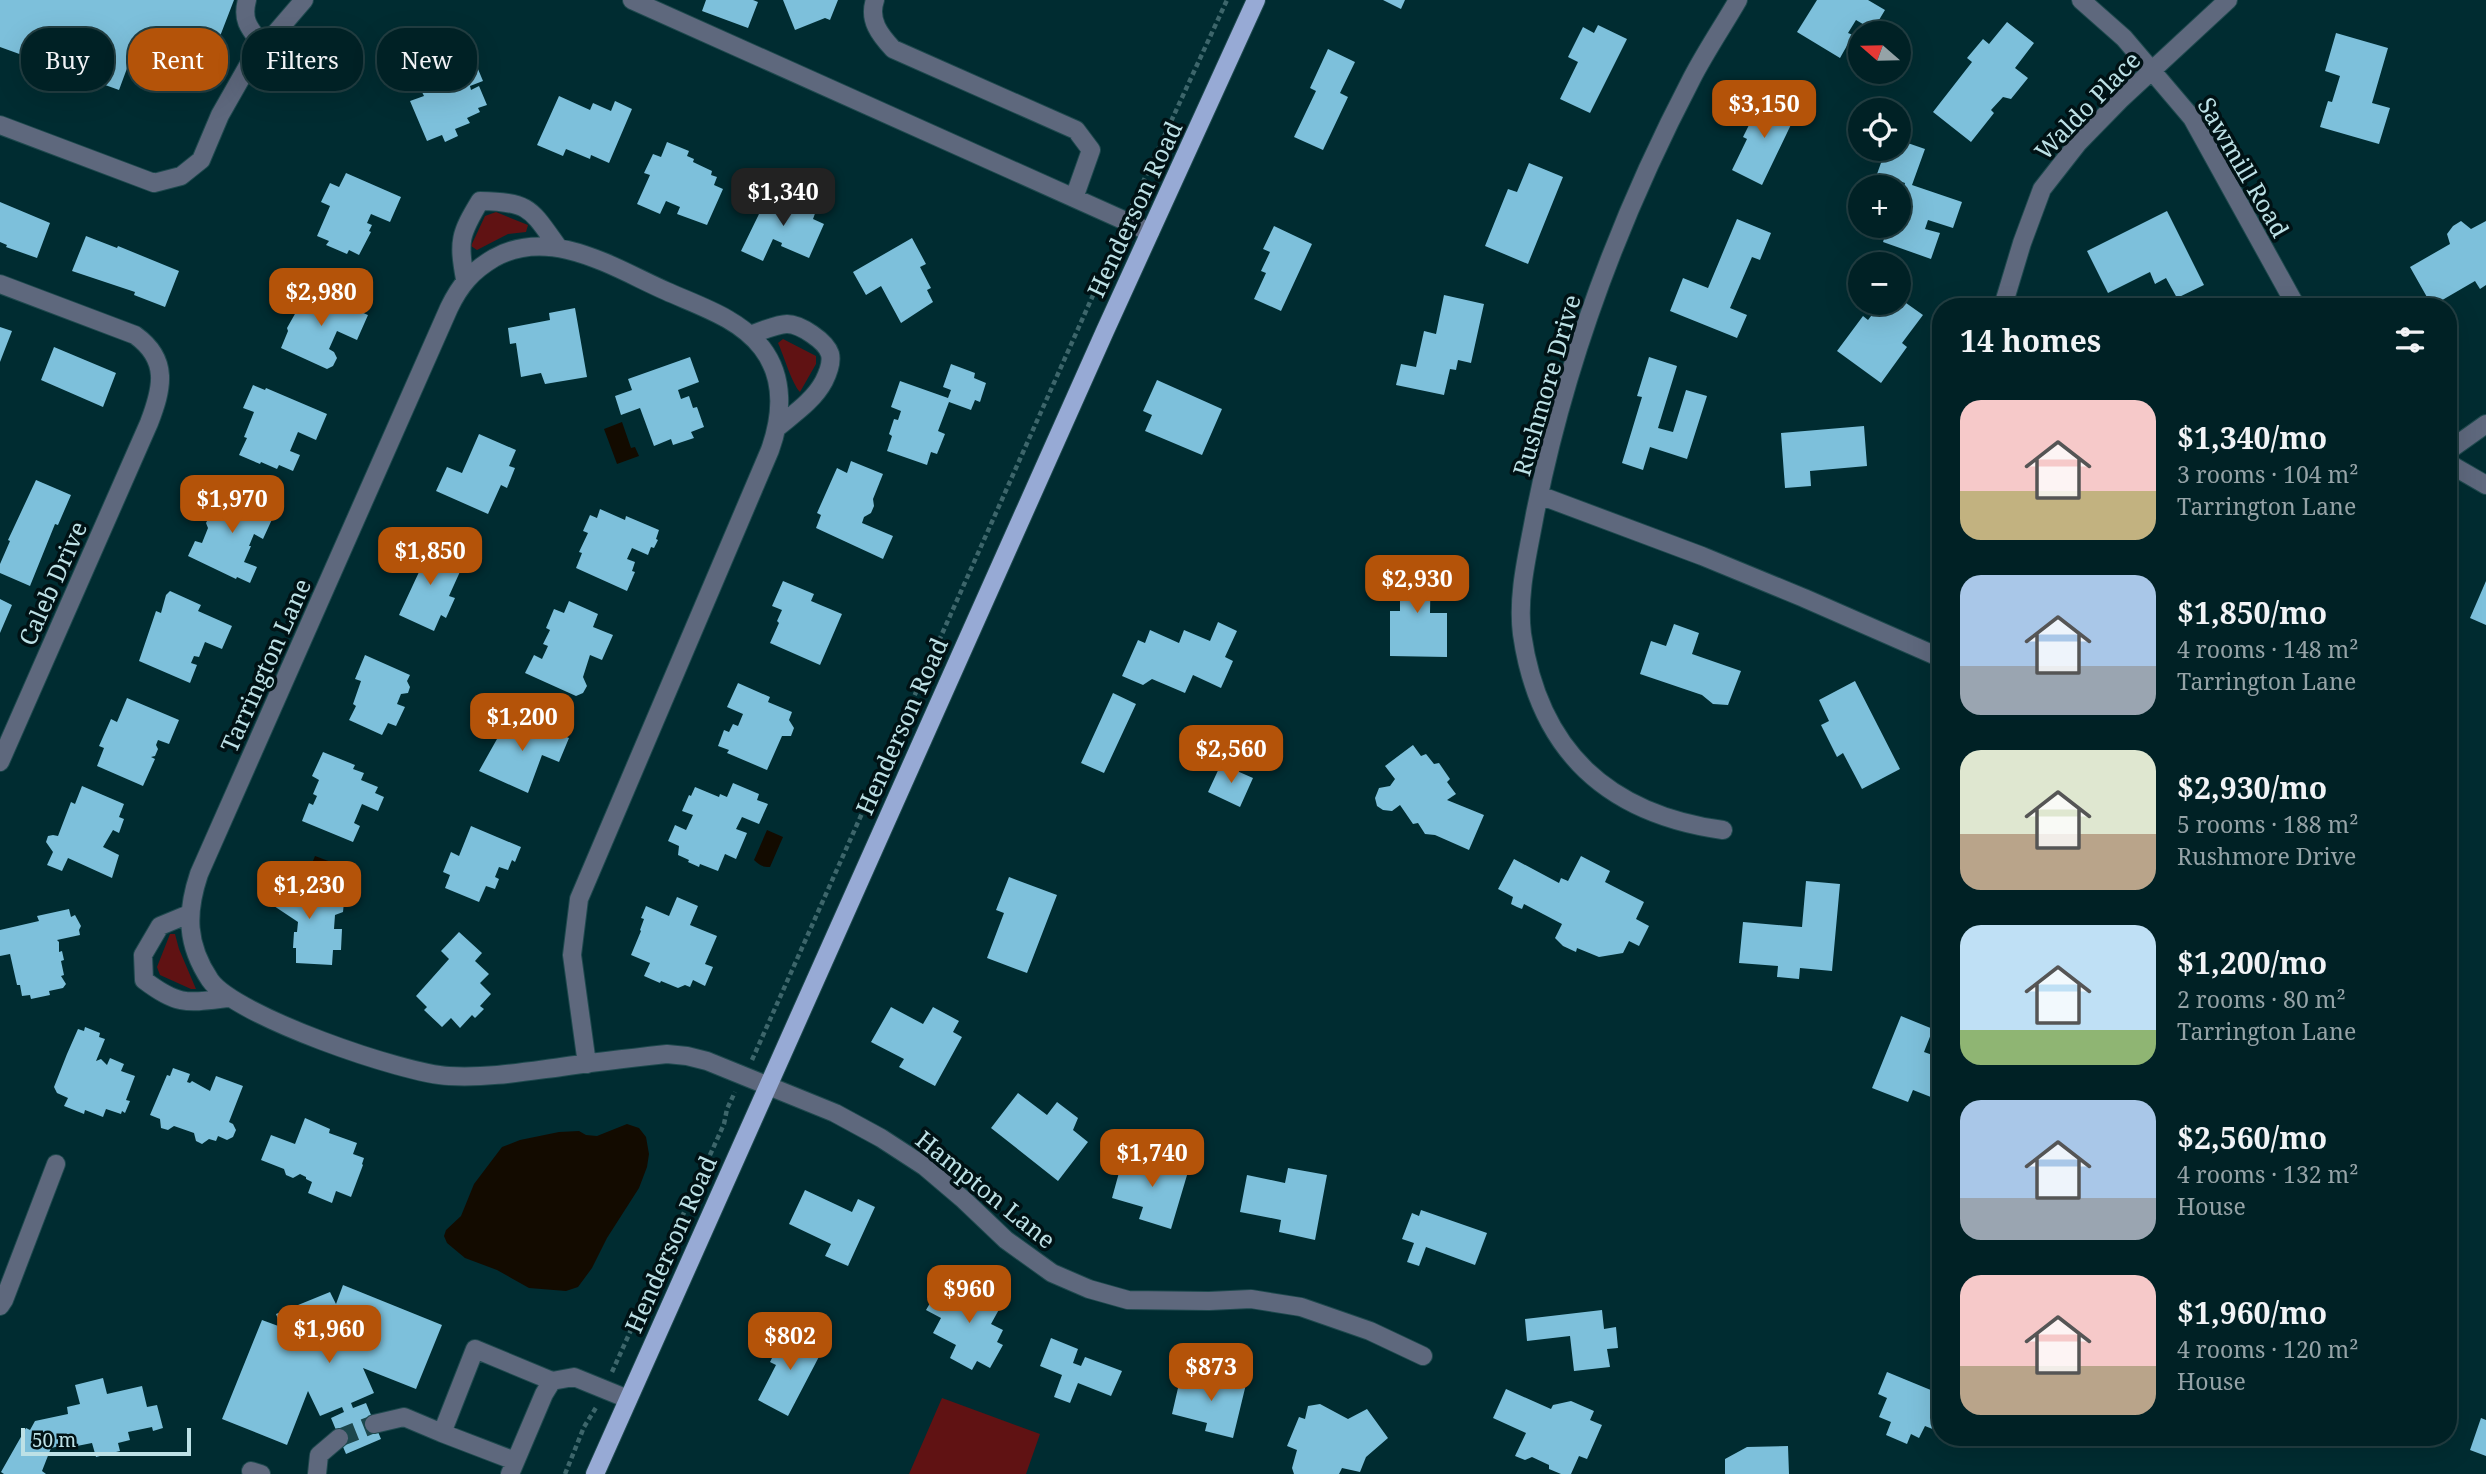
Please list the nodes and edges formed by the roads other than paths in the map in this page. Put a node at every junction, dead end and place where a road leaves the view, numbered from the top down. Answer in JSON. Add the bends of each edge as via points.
{"nodes":[{"id":1,"x":247,"y":0,"type":"edge"},
{"id":2,"x":304,"y":0,"type":"edge"},
{"id":3,"x":632,"y":0,"type":"edge"},
{"id":4,"x":875,"y":0,"type":"edge"},
{"id":5,"x":1256,"y":0,"type":"edge"},
{"id":6,"x":1738,"y":0,"type":"edge"},
{"id":7,"x":2081,"y":0,"type":"edge"},
{"id":8,"x":2228,"y":0,"type":"edge"},
{"id":9,"x":250,"y":28,"type":"edge"},
{"id":10,"x":280,"y":28,"type":"edge"},
{"id":11,"x":2153,"y":71,"type":"junction"},
{"id":12,"x":242,"y":76,"type":"edge"},
{"id":13,"x":0,"y":125,"type":"edge"},
{"id":14,"x":1074,"y":198,"type":"junction"},
{"id":15,"x":1150,"y":232,"type":"junction"},
{"id":16,"x":558,"y":247,"type":"junction"},
{"id":17,"x":465,"y":279,"type":"junction"},
{"id":18,"x":0,"y":284,"type":"edge"},
{"id":19,"x":2005,"y":298,"type":"edge"},
{"id":20,"x":2292,"y":298,"type":"edge"},
{"id":21,"x":750,"y":335,"type":"junction"},
{"id":22,"x":2486,"y":424,"type":"edge"},
{"id":23,"x":778,"y":427,"type":"junction"},
{"id":24,"x":2457,"y":445,"type":"edge"},
{"id":25,"x":2457,"y":468,"type":"edge"},
{"id":26,"x":2486,"y":485,"type":"edge"},
{"id":27,"x":1539,"y":495,"type":"junction"},
{"id":28,"x":1932,"y":654,"type":"edge"},
{"id":29,"x":0,"y":762,"type":"edge"},
{"id":30,"x":1723,"y":830,"type":"dead end"},
{"id":31,"x":190,"y":914,"type":"junction"},
{"id":32,"x":228,"y":998,"type":"junction"},
{"id":33,"x":587,"y":1064,"type":"junction"},
{"id":34,"x":767,"y":1086,"type":"junction"},
{"id":35,"x":57,"y":1164,"type":"dead end"},
{"id":36,"x":0,"y":1306,"type":"edge"},
{"id":37,"x":1423,"y":1356,"type":"dead end"},
{"id":38,"x":552,"y":1381,"type":"junction"},
{"id":39,"x":628,"y":1399,"type":"junction"},
{"id":40,"x":374,"y":1424,"type":"tunnel mouth"},
{"id":41,"x":442,"y":1433,"type":"junction"},
{"id":42,"x":339,"y":1438,"type":"tunnel mouth"},
{"id":43,"x":513,"y":1468,"type":"edge"},
{"id":44,"x":317,"y":1474,"type":"edge"},
{"id":45,"x":595,"y":1474,"type":"edge"}],
"edges":[{"from":1,"to":9,"type":"street","via":[[244,13]]},
{"from":2,"to":10,"type":"street"},
{"from":3,"to":14,"type":"street"},
{"from":4,"to":14,"type":"street","via":[[877,32],[893,49],[1076,130],[1091,150]]},
{"from":5,"to":15,"type":"main road","name":"Henderson Road"},
{"from":6,"to":27,"type":"street","name":"Rushmore Drive","via":[[1693,77],[1640,186],[1556,418]]},
{"from":7,"to":11,"type":"street","name":"Sawmill Road"},
{"from":8,"to":11,"type":"street","name":"Waldo Place"},
{"from":11,"to":19,"type":"street","name":"Waldo Place","via":[[2078,143],[2042,189]]},
{"from":11,"to":20,"type":"street","name":"Sawmill Road","via":[[2192,118]]},
{"from":12,"to":13,"type":"street","via":[[201,160],[181,176],[153,183]]},
{"from":14,"to":15,"type":"street"},
{"from":15,"to":34,"type":"main road","name":"Henderson Road"},
{"from":16,"to":17,"type":"street","name":"Tarrington Lane","via":[[504,253]]},
{"from":16,"to":17,"type":"street","via":[[534,213],[511,201],[480,201],[464,227],[460,253]]},
{"from":16,"to":21,"type":"street","name":"Tarrington Lane","via":[[722,316]]},
{"from":17,"to":31,"type":"street","name":"Tarrington Lane","via":[[200,874]]},
{"from":18,"to":29,"type":"street","name":"Caleb Drive","via":[[135,335],[156,357],[161,382],[149,423]]},
{"from":21,"to":23,"type":"street","name":"Tarrington Lane","via":[[775,374],[781,401]]},
{"from":21,"to":23,"type":"street","via":[[786,324],[816,338],[830,355],[825,380],[813,398]]},
{"from":22,"to":24,"type":"street"},
{"from":23,"to":33,"type":"street","name":"Tarrington Lane","via":[[579,900],[572,955]]},
{"from":25,"to":26,"type":"street"},
{"from":27,"to":28,"type":"street","via":[[1740,572]]},
{"from":27,"to":30,"type":"street","name":"Rushmore Drive","via":[[1522,585],[1522,633],[1542,708],[1558,739],[1615,794],[1666,818]]},
{"from":31,"to":32,"type":"street","name":"Tarrington Lane","via":[[199,958],[211,981]]},
{"from":31,"to":32,"type":"street","via":[[160,926],[144,955],[144,980],[166,997],[192,1002]]},
{"from":32,"to":33,"type":"street","name":"Tarrington Lane","via":[[327,1044],[446,1076],[506,1076]]},
{"from":33,"to":34,"type":"street","name":"Tarrington Lane","via":[[667,1054],[687,1056]]},
{"from":34,"to":37,"type":"street","name":"Hampton Lane","via":[[835,1113],[881,1138],[924,1166],[1006,1240],[1052,1273],[1089,1289],[1128,1300],[1251,1299],[1301,1307]]},
{"from":34,"to":39,"type":"main road","name":"Henderson Road"},
{"from":35,"to":36,"type":"street"},
{"from":38,"to":39,"type":"street","via":[[574,1377]]},
{"from":38,"to":41,"type":"street","via":[[475,1349]]},
{"from":38,"to":43,"type":"street"},
{"from":39,"to":45,"type":"main road","name":"Henderson Road"},
{"from":40,"to":41,"type":"street","via":[[404,1417]]},
{"from":41,"to":43,"type":"street"},
{"from":42,"to":44,"type":"street","via":[[319,1455]]}]}
